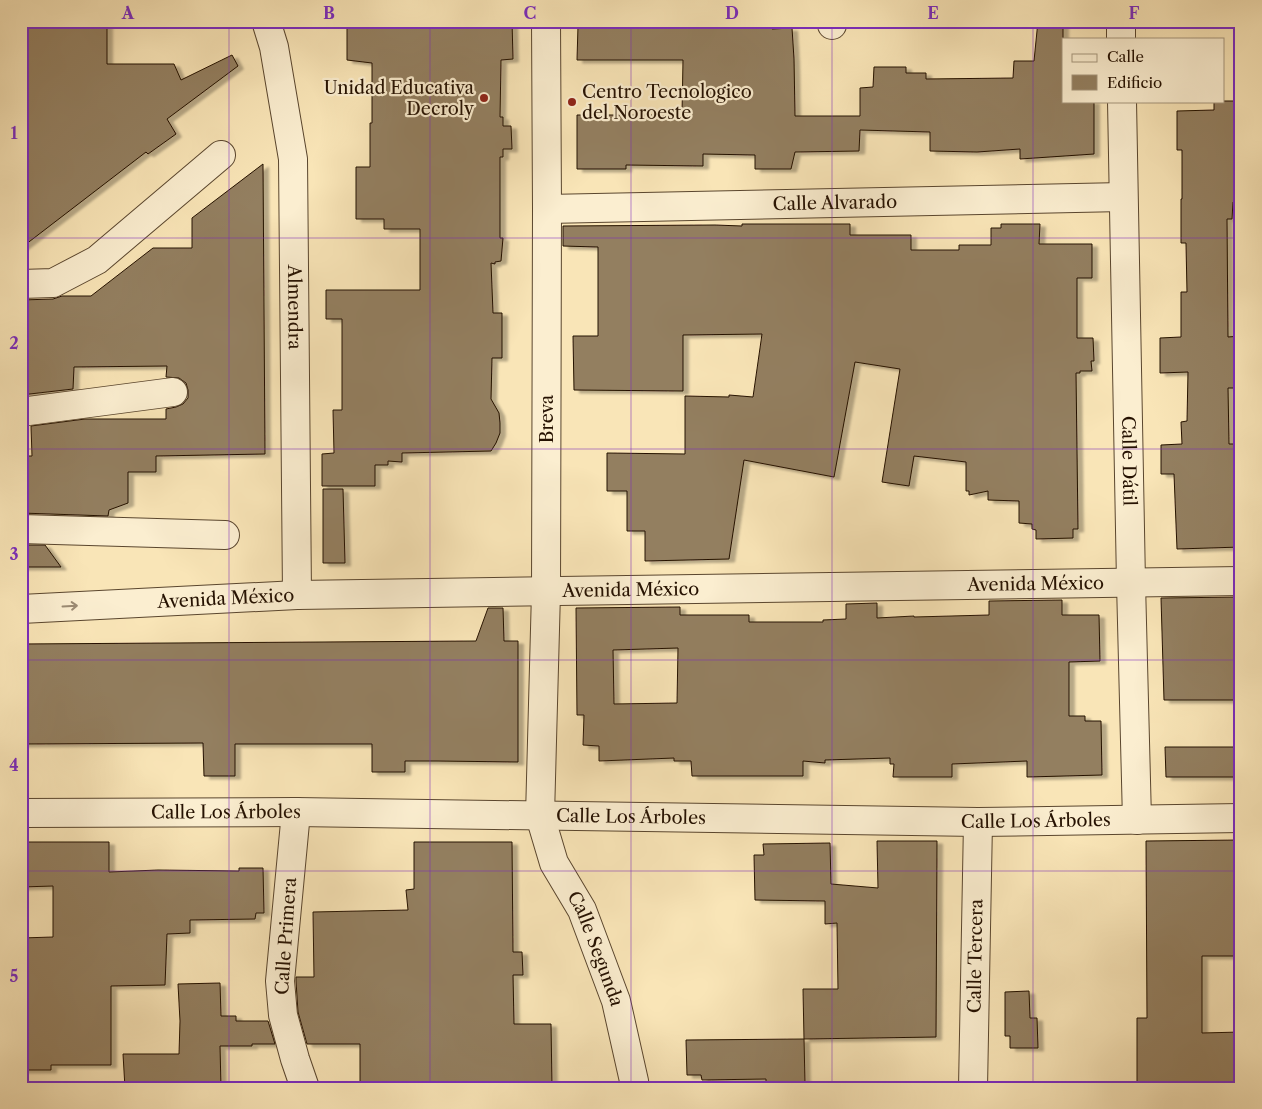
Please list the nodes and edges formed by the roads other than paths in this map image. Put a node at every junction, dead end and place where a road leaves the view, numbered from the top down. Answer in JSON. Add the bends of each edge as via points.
{"nodes":[{"id":1,"x":266,"y":21,"type":"edge"},
{"id":2,"x":546,"y":21,"type":"edge"},
{"id":3,"x":1121,"y":21,"type":"edge"},
{"id":4,"x":1121,"y":38,"type":"edge"},
{"id":5,"x":1122,"y":102,"type":"edge"},
{"id":6,"x":221,"y":155,"type":"dead end"},
{"id":7,"x":1123,"y":197,"type":"junction"},
{"id":8,"x":547,"y":209,"type":"junction"},
{"id":9,"x":21,"y":284,"type":"edge"},
{"id":10,"x":173,"y":392,"type":"dead end"},
{"id":11,"x":21,"y":412,"type":"edge"},
{"id":12,"x":21,"y":529,"type":"edge"},
{"id":13,"x":225,"y":535,"type":"dead end"},
{"id":14,"x":1241,"y":581,"type":"edge"},
{"id":15,"x":1131,"y":583,"type":"junction"},
{"id":16,"x":546,"y":592,"type":"junction"},
{"id":17,"x":297,"y":595,"type":"junction"},
{"id":18,"x":21,"y":609,"type":"edge"},
{"id":19,"x":296,"y":812,"type":"junction"},
{"id":20,"x":21,"y":813,"type":"edge"},
{"id":21,"x":540,"y":816,"type":"junction"},
{"id":22,"x":1241,"y":818,"type":"edge"},
{"id":23,"x":1137,"y":820,"type":"junction"},
{"id":24,"x":978,"y":822,"type":"junction"},
{"id":25,"x":305,"y":1088,"type":"edge"},
{"id":26,"x":635,"y":1088,"type":"edge"},
{"id":27,"x":973,"y":1088,"type":"edge"}],
"edges":[{"from":1,"to":17,"type":"street","name":"Almendra","via":[[274,47],[293,159]]},
{"from":2,"to":8,"type":"street","name":"Breva"},
{"from":3,"to":4,"type":"street"},
{"from":5,"to":7,"type":"street","name":"Calle Dátil"},
{"from":6,"to":9,"type":"street","via":[[97,260],[53,283]]},
{"from":7,"to":8,"type":"street","name":"Calle Alvarado"},
{"from":7,"to":15,"type":"street","name":"Calle Dátil"},
{"from":8,"to":16,"type":"street","name":"Breva"},
{"from":10,"to":11,"type":"street"},
{"from":12,"to":13,"type":"street"},
{"from":14,"to":15,"type":"street","name":"Avenida México"},
{"from":15,"to":16,"type":"street","name":"Avenida México"},
{"from":15,"to":23,"type":"street","name":"Calle Dátil"},
{"from":16,"to":17,"type":"street","name":"Avenida México"},
{"from":16,"to":21,"type":"street","name":"Breva"},
{"from":18,"to":17,"type":"street","name":"Avenida México","one_way":true},
{"from":19,"to":20,"type":"street","name":"Calle Los Árboles"},
{"from":19,"to":21,"type":"street","name":"Calle Los Árboles"},
{"from":19,"to":25,"type":"street","name":"Calle Primera","via":[[280,981],[283,1015]]},
{"from":21,"to":24,"type":"street","name":"Calle Los Árboles"},
{"from":21,"to":26,"type":"street","name":"Calle Segunda","via":[[554,863],[582,910],[616,1001]]},
{"from":22,"to":23,"type":"street","name":"Calle Los Árboles"},
{"from":23,"to":24,"type":"street","name":"Calle Los Árboles"},
{"from":24,"to":27,"type":"street","name":"Calle Tercera"}]}
